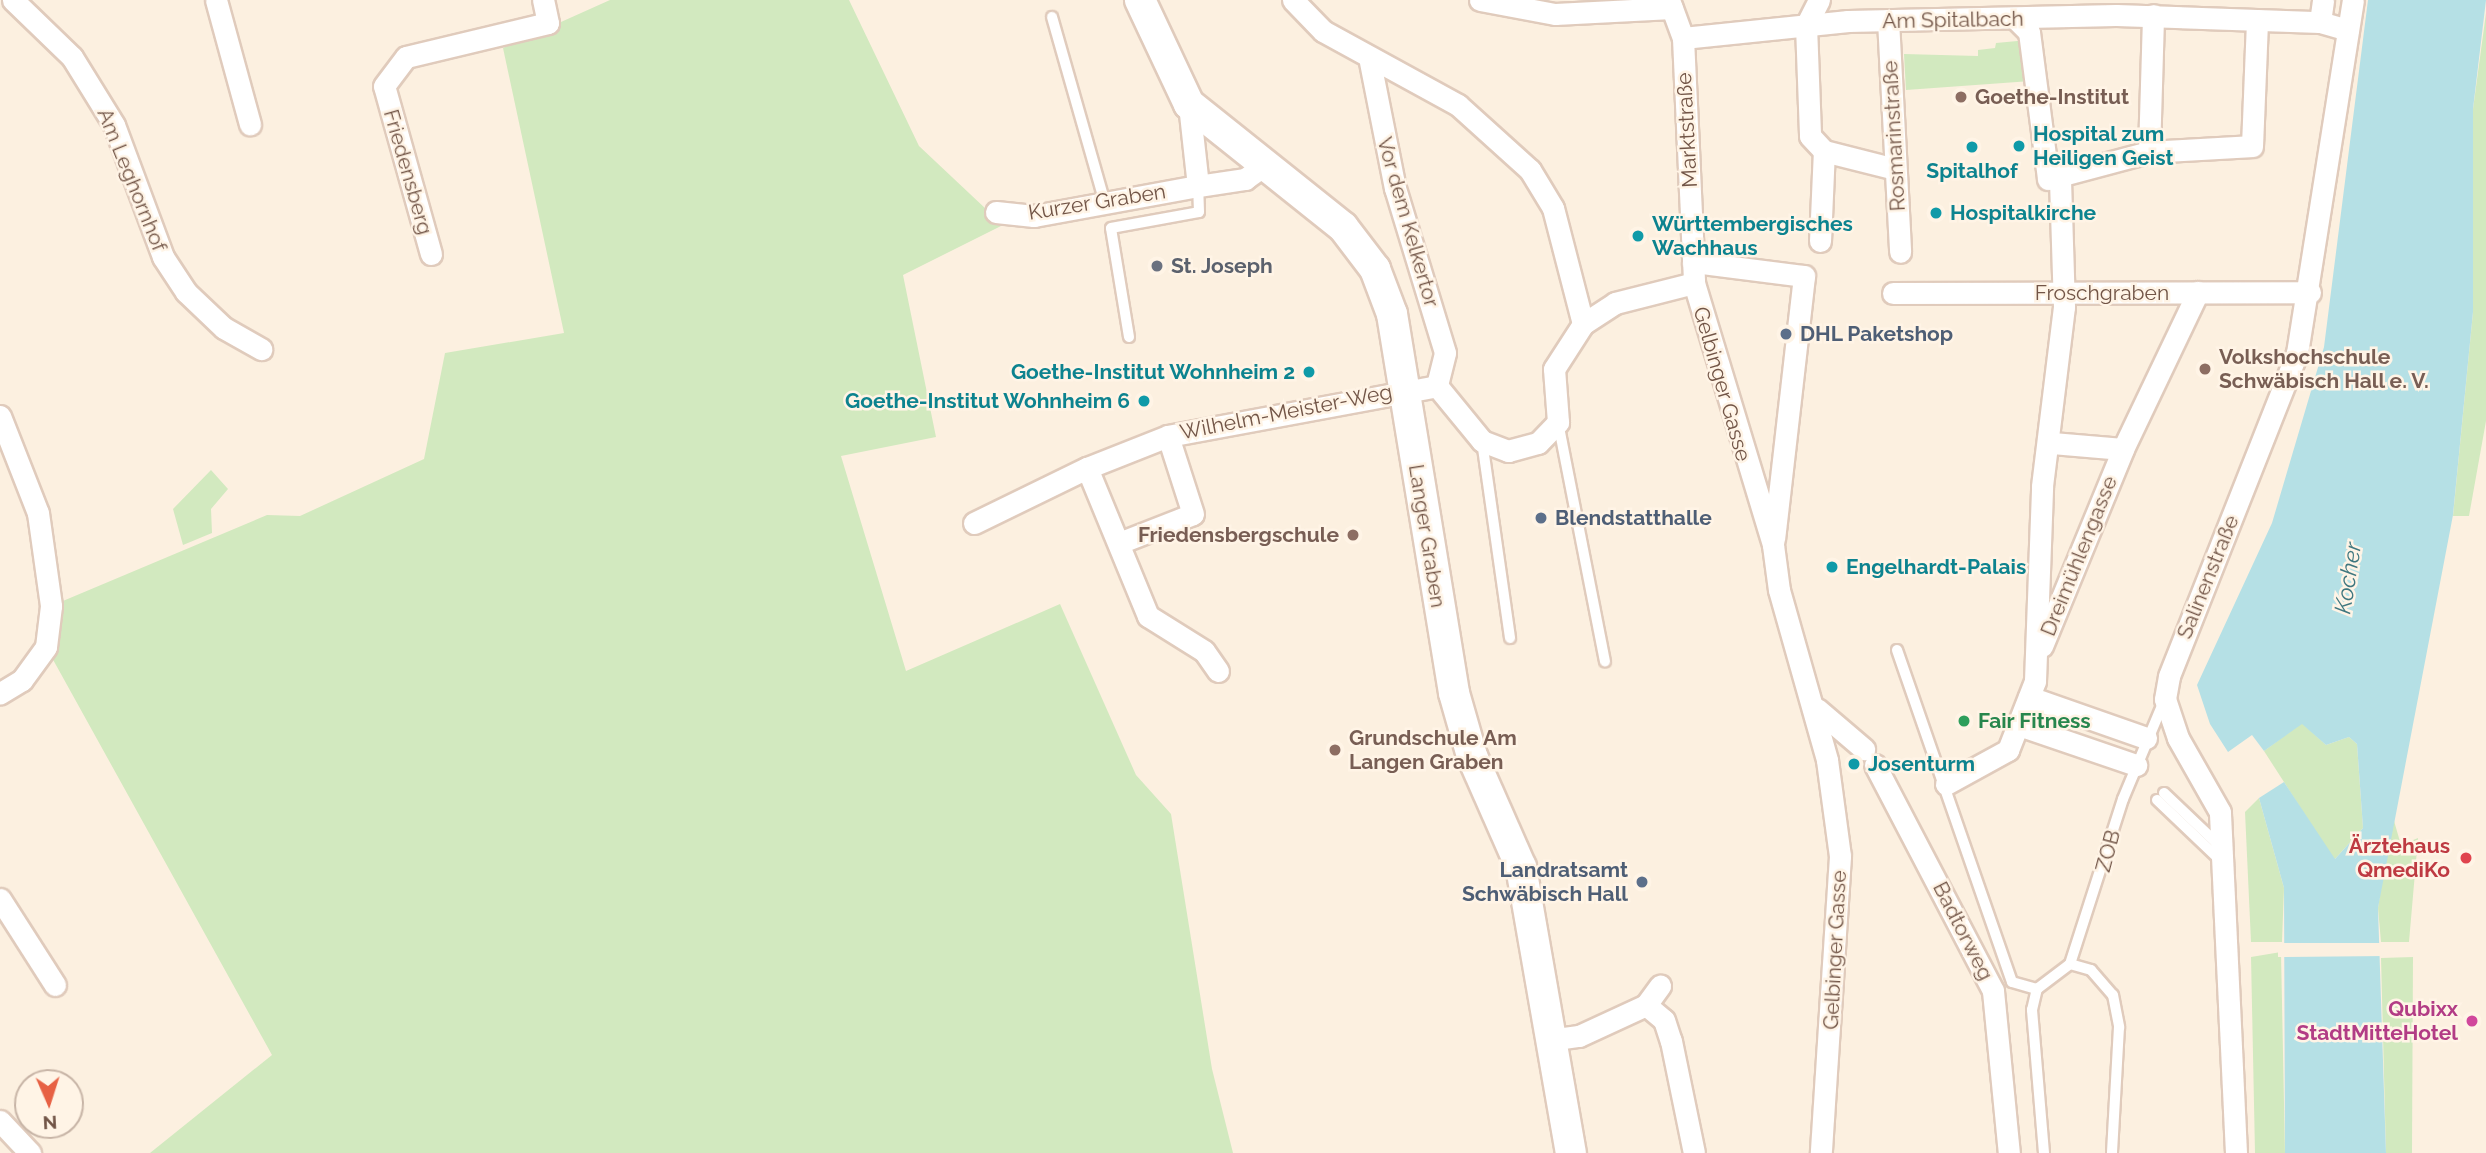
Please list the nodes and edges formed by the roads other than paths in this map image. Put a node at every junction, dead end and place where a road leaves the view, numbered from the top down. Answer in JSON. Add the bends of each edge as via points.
{"nodes":[{"id":1,"x":13,"y":0,"type":"edge"},
{"id":2,"x":216,"y":0,"type":"edge"},
{"id":3,"x":542,"y":0,"type":"edge"},
{"id":4,"x":1140,"y":0,"type":"edge"},
{"id":5,"x":1293,"y":0,"type":"edge"},
{"id":6,"x":1480,"y":0,"type":"edge"},
{"id":7,"x":1819,"y":0,"type":"edge"},
{"id":8,"x":2323,"y":0,"type":"edge"},
{"id":9,"x":2353,"y":0,"type":"edge"},
{"id":10,"x":1671,"y":4,"type":"edge"},
{"id":11,"x":2116,"y":7,"type":"edge"},
{"id":12,"x":2015,"y":10,"type":"edge"},
{"id":13,"x":2233,"y":10,"type":"edge"},
{"id":14,"x":2153,"y":15,"type":"junction"},
{"id":15,"x":1052,"y":17,"type":"dead end"},
{"id":16,"x":1888,"y":20,"type":"junction"},
{"id":17,"x":2257,"y":20,"type":"junction"},
{"id":18,"x":2320,"y":22,"type":"junction"},
{"id":19,"x":1806,"y":25,"type":"junction"},
{"id":20,"x":2348,"y":30,"type":"junction"},
{"id":21,"x":1683,"y":38,"type":"junction"},
{"id":22,"x":1369,"y":57,"type":"junction"},
{"id":23,"x":1189,"y":104,"type":"junction"},
{"id":24,"x":250,"y":124,"type":"dead end"},
{"id":25,"x":1824,"y":150,"type":"junction"},
{"id":26,"x":2149,"y":152,"type":"junction"},
{"id":27,"x":1265,"y":165,"type":"junction"},
{"id":28,"x":1895,"y":169,"type":"junction"},
{"id":29,"x":2060,"y":177,"type":"junction"},
{"id":30,"x":1198,"y":186,"type":"junction"},
{"id":31,"x":1104,"y":199,"type":"junction"},
{"id":32,"x":996,"y":212,"type":"dead end"},
{"id":33,"x":1820,"y":241,"type":"dead end"},
{"id":34,"x":1900,"y":252,"type":"dead end"},
{"id":35,"x":432,"y":254,"type":"dead end"},
{"id":36,"x":1694,"y":272,"type":"junction"},
{"id":37,"x":2198,"y":292,"type":"junction"},
{"id":38,"x":2310,"y":292,"type":"junction"},
{"id":39,"x":1893,"y":293,"type":"dead end"},
{"id":40,"x":2063,"y":293,"type":"junction"},
{"id":41,"x":1583,"y":324,"type":"junction"},
{"id":42,"x":1129,"y":337,"type":"dead end"},
{"id":43,"x":261,"y":349,"type":"dead end"},
{"id":44,"x":1437,"y":386,"type":"junction"},
{"id":45,"x":1404,"y":388,"type":"junction"},
{"id":46,"x":0,"y":416,"type":"edge"},
{"id":47,"x":1558,"y":422,"type":"junction"},
{"id":48,"x":1168,"y":436,"type":"junction"},
{"id":49,"x":1482,"y":440,"type":"junction"},
{"id":50,"x":2052,"y":443,"type":"junction"},
{"id":51,"x":2123,"y":449,"type":"junction"},
{"id":52,"x":1087,"y":468,"type":"junction"},
{"id":53,"x":974,"y":523,"type":"dead end"},
{"id":54,"x":1119,"y":543,"type":"junction"},
{"id":55,"x":1773,"y":545,"type":"junction"},
{"id":56,"x":1510,"y":638,"type":"dead end"},
{"id":57,"x":1898,"y":650,"type":"dead end"},
{"id":58,"x":2038,"y":658,"type":"junction"},
{"id":59,"x":1605,"y":661,"type":"dead end"},
{"id":60,"x":1218,"y":671,"type":"dead end"},
{"id":61,"x":0,"y":693,"type":"edge"},
{"id":62,"x":2029,"y":697,"type":"junction"},
{"id":63,"x":2165,"y":699,"type":"junction"},
{"id":64,"x":1817,"y":709,"type":"junction"},
{"id":65,"x":2019,"y":725,"type":"junction"},
{"id":66,"x":2146,"y":738,"type":"junction"},
{"id":67,"x":2136,"y":765,"type":"junction"},
{"id":68,"x":1946,"y":784,"type":"junction"},
{"id":69,"x":2224,"y":857,"type":"junction"},
{"id":70,"x":0,"y":899,"type":"edge"},
{"id":71,"x":2070,"y":964,"type":"junction"},
{"id":72,"x":55,"y":985,"type":"dead end"},
{"id":73,"x":1660,"y":986,"type":"dead end"},
{"id":74,"x":2003,"y":986,"type":"junction"},
{"id":75,"x":2037,"y":989,"type":"junction"},
{"id":76,"x":1646,"y":1005,"type":"junction"},
{"id":77,"x":1549,"y":1040,"type":"junction"},
{"id":78,"x":0,"y":1121,"type":"edge"},
{"id":79,"x":30,"y":1153,"type":"edge"},
{"id":80,"x":1571,"y":1153,"type":"edge"},
{"id":81,"x":1695,"y":1153,"type":"edge"},
{"id":82,"x":1821,"y":1153,"type":"edge"},
{"id":83,"x":2009,"y":1153,"type":"edge"},
{"id":84,"x":2043,"y":1153,"type":"edge"},
{"id":85,"x":2112,"y":1153,"type":"edge"},
{"id":86,"x":2236,"y":1153,"type":"edge"}],
"edges":[{"from":1,"to":43,"type":"street","name":"Am Leghornhof","via":[[72,57],[114,125],[163,257],[186,292],[224,328]]},
{"from":2,"to":24,"type":"street"},
{"from":3,"to":35,"type":"street","name":"Friedensberg","via":[[548,23],[407,57],[384,86]]},
{"from":4,"to":23,"type":"main road","name":"Langer Graben"},
{"from":5,"to":22,"type":"street","via":[[1324,32]]},
{"from":6,"to":10,"type":"street","via":[[1555,14]]},
{"from":7,"to":19,"type":"street"},
{"from":8,"to":18,"type":"street"},
{"from":9,"to":20,"type":"street","name":"Salinenstraße"},
{"from":10,"to":21,"type":"street","name":"Marktstraße"},
{"from":11,"to":12,"type":"street","name":"Am Spitalbach"},
{"from":11,"to":14,"type":"street","name":"Am Spitalbach"},
{"from":12,"to":16,"type":"street","name":"Am Spitalbach"},
{"from":12,"to":29,"type":"street","via":[[2029,32],[2048,179]]},
{"from":13,"to":14,"type":"street","name":"Am Spitalbach"},
{"from":13,"to":17,"type":"street","name":"Am Spitalbach"},
{"from":14,"to":26,"type":"street"},
{"from":15,"to":31,"type":"lane"},
{"from":16,"to":19,"type":"street","name":"Am Spitalbach"},
{"from":16,"to":28,"type":"street","name":"Rosmarinstraße"},
{"from":17,"to":18,"type":"street","name":"Am Spitalbach"},
{"from":17,"to":26,"type":"street","via":[[2252,146]]},
{"from":18,"to":20,"type":"street","name":"Am Spitalbach"},
{"from":19,"to":21,"type":"street","name":"Am Spitalbach"},
{"from":19,"to":25,"type":"street","via":[[1810,136]]},
{"from":20,"to":38,"type":"street","name":"Salinenstraße","via":[[2329,117]]},
{"from":21,"to":36,"type":"street","name":"Marktstraße"},
{"from":22,"to":41,"type":"street","via":[[1458,105],[1530,170],[1553,208]]},
{"from":22,"to":44,"type":"street","name":"Vor dem Kelkertor","via":[[1395,188],[1446,353]]},
{"from":23,"to":27,"type":"main road","name":"Langer Graben"},
{"from":23,"to":30,"type":"street"},
{"from":25,"to":28,"type":"street"},
{"from":25,"to":33,"type":"street"},
{"from":26,"to":29,"type":"street"},
{"from":27,"to":30,"type":"street","name":"Kurzer Graben","via":[[1245,180]]},
{"from":27,"to":45,"type":"main road","name":"Langer Graben","via":[[1343,227],[1375,269],[1392,314]]},
{"from":28,"to":34,"type":"street","name":"Rosmarinstraße"},
{"from":29,"to":40,"type":"street","name":"Dreimühlengasse"},
{"from":30,"to":31,"type":"street","name":"Kurzer Graben"},
{"from":30,"to":42,"type":"lane","via":[[1199,212],[1111,229]]},
{"from":31,"to":32,"type":"street","name":"Kurzer Graben","via":[[1034,216]]},
{"from":36,"to":41,"type":"street","via":[[1615,303]]},
{"from":36,"to":55,"type":"street","name":"Gelbinger Gasse"},
{"from":36,"to":55,"type":"street","name":"Gelbinger Gasse","via":[[1765,270],[1804,276]]},
{"from":37,"to":38,"type":"street","name":"Froschgraben"},
{"from":37,"to":40,"type":"street","name":"Froschgraben"},
{"from":37,"to":51,"type":"street","name":"Dreimühlengasse"},
{"from":38,"to":63,"type":"street","name":"Salinenstraße","via":[[2297,353]]},
{"from":39,"to":40,"type":"street","name":"Froschgraben"},
{"from":40,"to":50,"type":"street","name":"Dreimühlengasse"},
{"from":41,"to":47,"type":"street","via":[[1554,369]]},
{"from":44,"to":45,"type":"street","name":"Wilhelm-Meister-Weg"},
{"from":44,"to":49,"type":"street"},
{"from":45,"to":48,"type":"street","name":"Wilhelm-Meister-Weg"},
{"from":45,"to":77,"type":"main road","name":"Langer Graben","via":[[1461,723],[1521,867]]},
{"from":46,"to":61,"type":"street","via":[[38,513],[51,606],[46,647],[22,680]]},
{"from":47,"to":49,"type":"street","via":[[1538,443],[1508,451]]},
{"from":47,"to":59,"type":"lane"},
{"from":48,"to":52,"type":"street","name":"Wilhelm-Meister-Weg"},
{"from":48,"to":54,"type":"street","name":"Wilhelm-Meister-Weg","via":[[1194,514]]},
{"from":49,"to":56,"type":"lane"},
{"from":50,"to":51,"type":"street","name":"Dreimühlengasse"},
{"from":50,"to":58,"type":"street","name":"Dreimühlengasse","via":[[2042,486]]},
{"from":51,"to":58,"type":"street","name":"Dreimühlengasse"},
{"from":52,"to":53,"type":"street","name":"Wilhelm-Meister-Weg"},
{"from":52,"to":54,"type":"street"},
{"from":54,"to":60,"type":"street","via":[[1147,616],[1203,651]]},
{"from":55,"to":64,"type":"street","name":"Gelbinger Gasse","via":[[1779,590]]},
{"from":57,"to":68,"type":"lane"},
{"from":58,"to":62,"type":"street"},
{"from":62,"to":65,"type":"street"},
{"from":62,"to":66,"type":"street"},
{"from":63,"to":66,"type":"lane","name":"ZOB"},
{"from":63,"to":69,"type":"street","via":[[2178,738],[2213,794]]},
{"from":64,"to":74,"type":"street","name":"Badtorweg","via":[[1870,757]]},
{"from":64,"to":82,"type":"street","name":"Gelbinger Gasse","via":[[1840,856]]},
{"from":65,"to":67,"type":"street"},
{"from":65,"to":68,"type":"street","via":[[2008,750]]},
{"from":66,"to":67,"type":"lane","name":"ZOB"},
{"from":67,"to":71,"type":"lane","name":"ZOB"},
{"from":68,"to":74,"type":"lane"},
{"from":69,"to":69,"type":"lane","via":[[2160,797]]},
{"from":69,"to":86,"type":"street"},
{"from":70,"to":72,"type":"street"},
{"from":71,"to":75,"type":"lane"},
{"from":71,"to":85,"type":"lane","via":[[2091,970],[2113,995],[2119,1027]]},
{"from":73,"to":76,"type":"street"},
{"from":74,"to":75,"type":"lane"},
{"from":74,"to":83,"type":"street","name":"Badtorweg"},
{"from":75,"to":84,"type":"lane","via":[[2032,1010]]},
{"from":76,"to":77,"type":"street","via":[[1579,1036]]},
{"from":76,"to":81,"type":"street","via":[[1664,1020],[1671,1041]]},
{"from":77,"to":80,"type":"main road","name":"Langer Graben"},
{"from":78,"to":79,"type":"street"}]}
